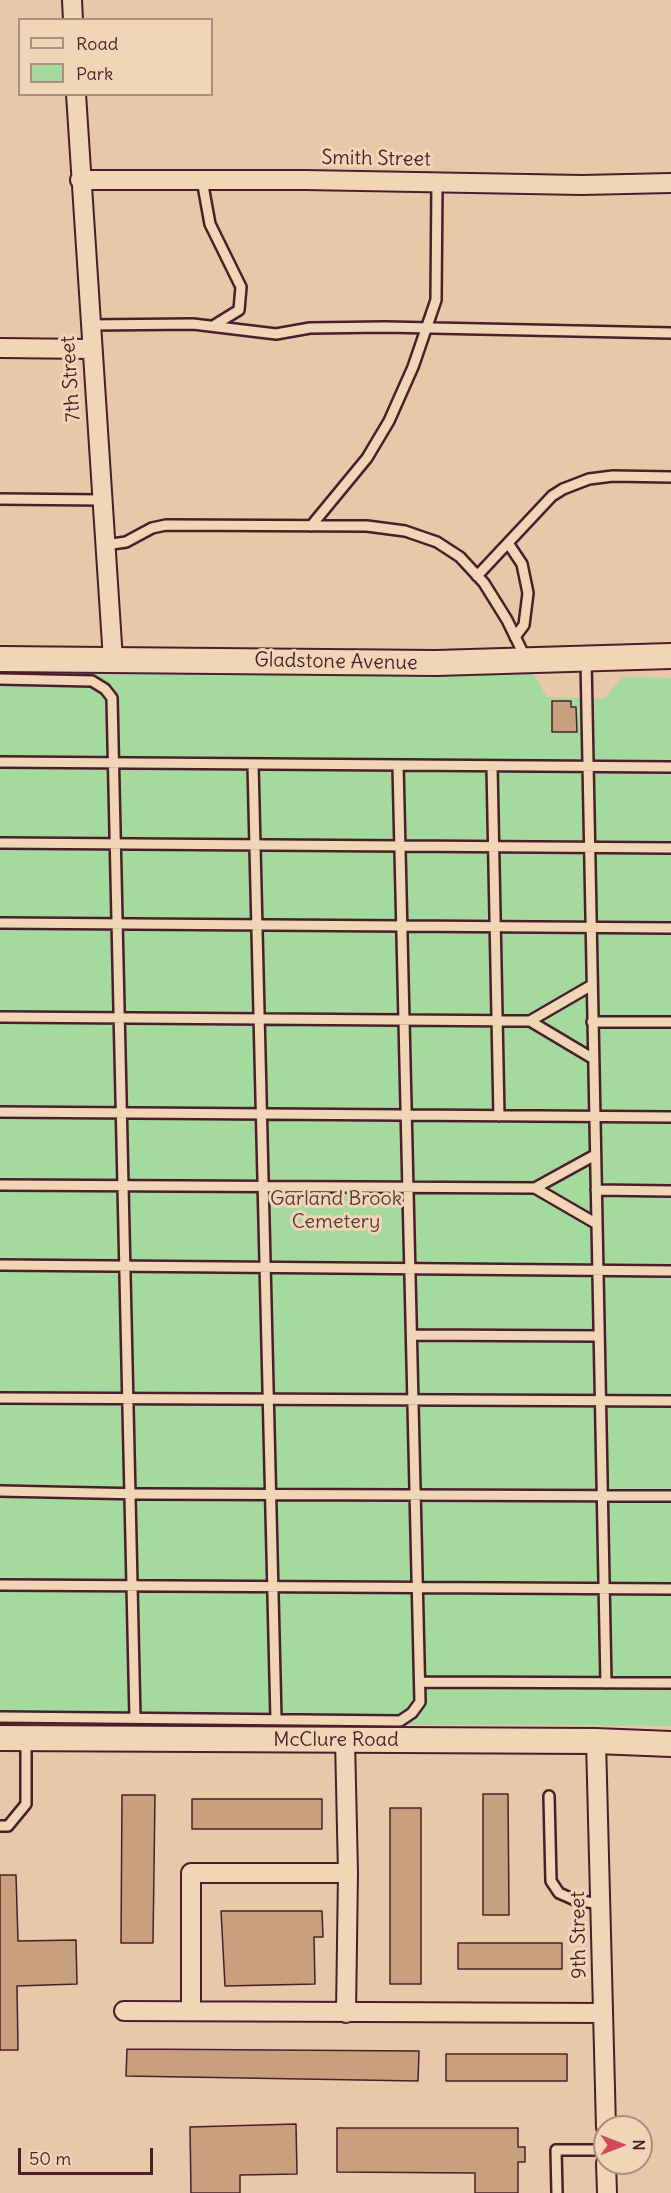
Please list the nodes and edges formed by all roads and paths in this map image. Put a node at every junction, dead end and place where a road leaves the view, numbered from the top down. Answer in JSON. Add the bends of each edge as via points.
{"nodes":[{"id":1,"x":72,"y":0,"type":"edge"},
{"id":2,"x":73,"y":18,"type":"edge"},
{"id":3,"x":76,"y":96,"type":"edge"},
{"id":4,"x":80,"y":180,"type":"junction"},
{"id":5,"x":202,"y":180,"type":"junction"},
{"id":6,"x":437,"y":183,"type":"junction"},
{"id":7,"x":671,"y":183,"type":"edge"},
{"id":8,"x":90,"y":325,"type":"junction"},
{"id":9,"x":213,"y":326,"type":"junction"},
{"id":10,"x":426,"y":328,"type":"junction"},
{"id":11,"x":671,"y":333,"type":"edge"},
{"id":12,"x":0,"y":348,"type":"edge"},
{"id":13,"x":92,"y":349,"type":"junction"},
{"id":14,"x":671,"y":477,"type":"edge"},
{"id":15,"x":0,"y":499,"type":"edge"},
{"id":16,"x":102,"y":500,"type":"junction"},
{"id":17,"x":311,"y":526,"type":"junction"},
{"id":18,"x":508,"y":543,"type":"junction"},
{"id":19,"x":105,"y":545,"type":"junction"},
{"id":20,"x":477,"y":576,"type":"junction"},
{"id":21,"x":516,"y":637,"type":"junction"},
{"id":22,"x":671,"y":656,"type":"edge"},
{"id":23,"x":585,"y":657,"type":"junction"},
{"id":24,"x":0,"y":658,"type":"edge"},
{"id":25,"x":113,"y":660,"type":"junction"},
{"id":26,"x":526,"y":660,"type":"junction"},
{"id":27,"x":0,"y":679,"type":"edge"},
{"id":28,"x":0,"y":762,"type":"edge"},
{"id":29,"x":113,"y":763,"type":"junction"},
{"id":30,"x":253,"y":764,"type":"junction"},
{"id":31,"x":398,"y":765,"type":"junction"},
{"id":32,"x":492,"y":766,"type":"junction"},
{"id":33,"x":589,"y":767,"type":"junction"},
{"id":34,"x":671,"y":767,"type":"edge"},
{"id":35,"x":0,"y":843,"type":"edge"},
{"id":36,"x":114,"y":844,"type":"junction"},
{"id":37,"x":255,"y":845,"type":"junction"},
{"id":38,"x":400,"y":846,"type":"junction"},
{"id":39,"x":493,"y":847,"type":"junction"},
{"id":40,"x":590,"y":847,"type":"junction"},
{"id":41,"x":671,"y":848,"type":"edge"},
{"id":42,"x":0,"y":923,"type":"edge"},
{"id":43,"x":116,"y":924,"type":"junction"},
{"id":44,"x":257,"y":925,"type":"junction"},
{"id":45,"x":403,"y":926,"type":"junction"},
{"id":46,"x":495,"y":927,"type":"junction"},
{"id":47,"x":591,"y":927,"type":"junction"},
{"id":48,"x":671,"y":928,"type":"edge"},
{"id":49,"x":591,"y":985,"type":"junction"},
{"id":50,"x":0,"y":1017,"type":"edge"},
{"id":51,"x":119,"y":1017,"type":"junction"},
{"id":52,"x":259,"y":1018,"type":"junction"},
{"id":53,"x":404,"y":1020,"type":"junction"},
{"id":54,"x":497,"y":1020,"type":"junction"},
{"id":55,"x":530,"y":1021,"type":"junction"},
{"id":56,"x":592,"y":1022,"type":"junction"},
{"id":57,"x":671,"y":1022,"type":"edge"},
{"id":58,"x":592,"y":1058,"type":"junction"},
{"id":59,"x":0,"y":1112,"type":"edge"},
{"id":60,"x":121,"y":1113,"type":"junction"},
{"id":61,"x":261,"y":1114,"type":"junction"},
{"id":62,"x":407,"y":1115,"type":"junction"},
{"id":63,"x":499,"y":1116,"type":"junction"},
{"id":64,"x":594,"y":1117,"type":"junction"},
{"id":65,"x":671,"y":1117,"type":"edge"},
{"id":66,"x":595,"y":1155,"type":"junction"},
{"id":67,"x":0,"y":1185,"type":"edge"},
{"id":68,"x":123,"y":1185,"type":"junction"},
{"id":69,"x":263,"y":1186,"type":"junction"},
{"id":70,"x":409,"y":1187,"type":"junction"},
{"id":71,"x":535,"y":1188,"type":"junction"},
{"id":72,"x":596,"y":1190,"type":"junction"},
{"id":73,"x":671,"y":1191,"type":"edge"},
{"id":74,"x":597,"y":1224,"type":"junction"},
{"id":75,"x":0,"y":1265,"type":"edge"},
{"id":76,"x":124,"y":1266,"type":"junction"},
{"id":77,"x":265,"y":1267,"type":"junction"},
{"id":78,"x":410,"y":1268,"type":"junction"},
{"id":79,"x":598,"y":1270,"type":"junction"},
{"id":80,"x":671,"y":1271,"type":"edge"},
{"id":81,"x":412,"y":1335,"type":"junction"},
{"id":82,"x":599,"y":1336,"type":"junction"},
{"id":83,"x":0,"y":1398,"type":"edge"},
{"id":84,"x":128,"y":1398,"type":"junction"},
{"id":85,"x":268,"y":1399,"type":"junction"},
{"id":86,"x":414,"y":1400,"type":"junction"},
{"id":87,"x":601,"y":1400,"type":"junction"},
{"id":88,"x":671,"y":1401,"type":"edge"},
{"id":89,"x":0,"y":1491,"type":"edge"},
{"id":90,"x":130,"y":1493,"type":"junction"},
{"id":91,"x":271,"y":1494,"type":"junction"},
{"id":92,"x":416,"y":1494,"type":"junction"},
{"id":93,"x":603,"y":1494,"type":"junction"},
{"id":94,"x":671,"y":1496,"type":"edge"},
{"id":95,"x":0,"y":1585,"type":"edge"},
{"id":96,"x":132,"y":1586,"type":"junction"},
{"id":97,"x":273,"y":1587,"type":"junction"},
{"id":98,"x":419,"y":1588,"type":"junction"},
{"id":99,"x":605,"y":1589,"type":"junction"},
{"id":100,"x":671,"y":1589,"type":"edge"},
{"id":101,"x":421,"y":1682,"type":"junction"},
{"id":102,"x":606,"y":1683,"type":"junction"},
{"id":103,"x":671,"y":1683,"type":"edge"},
{"id":104,"x":0,"y":1717,"type":"edge"},
{"id":105,"x":135,"y":1718,"type":"junction"},
{"id":106,"x":276,"y":1719,"type":"junction"},
{"id":107,"x":0,"y":1738,"type":"edge"},
{"id":108,"x":26,"y":1738,"type":"junction"},
{"id":109,"x":345,"y":1740,"type":"junction"},
{"id":110,"x":596,"y":1741,"type":"junction"},
{"id":111,"x":671,"y":1744,"type":"edge"},
{"id":112,"x":549,"y":1796,"type":"dead end"},
{"id":113,"x":0,"y":1826,"type":"edge"},
{"id":114,"x":348,"y":1873,"type":"junction"},
{"id":115,"x":601,"y":1904,"type":"junction"},
{"id":116,"x":191,"y":2010,"type":"junction"},
{"id":117,"x":124,"y":2011,"type":"dead end"},
{"id":118,"x":346,"y":2013,"type":"junction"},
{"id":119,"x":603,"y":2013,"type":"junction"},
{"id":120,"x":606,"y":2115,"type":"edge"},
{"id":121,"x":593,"y":2150,"type":"edge"},
{"id":122,"x":606,"y":2175,"type":"edge"},
{"id":123,"x":557,"y":2193,"type":"edge"},
{"id":124,"x":607,"y":2193,"type":"edge"}],
"edges":[{"from":1,"to":2,"type":"street"},
{"from":3,"to":4,"type":"street","name":"7th Street"},
{"from":4,"to":5,"type":"street","name":"Smith Street"},
{"from":4,"to":8,"type":"street","name":"7th Street"},
{"from":5,"to":6,"type":"street","name":"Smith Street"},
{"from":5,"to":9,"type":"lane","via":[[210,224],[241,287],[239,310]]},
{"from":6,"to":7,"type":"street","name":"Smith Street"},
{"from":6,"to":10,"type":"lane","via":[[436,300]]},
{"from":8,"to":9,"type":"lane"},
{"from":8,"to":13,"type":"street","name":"7th Street"},
{"from":9,"to":10,"type":"lane","via":[[276,334],[310,328]]},
{"from":10,"to":11,"type":"lane"},
{"from":10,"to":17,"type":"lane","via":[[384,430],[367,458]]},
{"from":12,"to":13,"type":"street"},
{"from":13,"to":16,"type":"street","name":"7th Street"},
{"from":14,"to":18,"type":"lane","via":[[613,476],[563,489]]},
{"from":15,"to":16,"type":"lane"},
{"from":16,"to":19,"type":"street","name":"7th Street"},
{"from":17,"to":19,"type":"lane","via":[[166,525],[126,542]]},
{"from":17,"to":20,"type":"lane","via":[[389,527],[423,536],[449,548]]},
{"from":18,"to":20,"type":"lane"},
{"from":18,"to":21,"type":"lane","via":[[522,564],[528,593],[524,626]]},
{"from":19,"to":25,"type":"street","name":"7th Street"},
{"from":20,"to":21,"type":"lane"},
{"from":21,"to":26,"type":"lane"},
{"from":22,"to":23,"type":"street","name":"Gladstone Avenue"},
{"from":23,"to":26,"type":"street","name":"Gladstone Avenue"},
{"from":23,"to":33,"type":"lane"},
{"from":24,"to":25,"type":"street","name":"Gladstone Avenue"},
{"from":25,"to":26,"type":"street","name":"Gladstone Avenue"},
{"from":27,"to":29,"type":"lane","via":[[92,681],[105,689],[112,698]]},
{"from":28,"to":29,"type":"lane"},
{"from":29,"to":30,"type":"lane"},
{"from":29,"to":36,"type":"lane"},
{"from":30,"to":31,"type":"lane"},
{"from":30,"to":37,"type":"lane"},
{"from":31,"to":32,"type":"lane"},
{"from":31,"to":38,"type":"lane"},
{"from":32,"to":33,"type":"lane"},
{"from":32,"to":39,"type":"lane"},
{"from":33,"to":34,"type":"lane"},
{"from":33,"to":40,"type":"lane"},
{"from":35,"to":36,"type":"lane"},
{"from":36,"to":37,"type":"lane"},
{"from":36,"to":43,"type":"lane"},
{"from":37,"to":38,"type":"lane"},
{"from":37,"to":44,"type":"lane"},
{"from":38,"to":39,"type":"lane"},
{"from":38,"to":45,"type":"lane"},
{"from":39,"to":40,"type":"lane"},
{"from":39,"to":46,"type":"lane"},
{"from":40,"to":41,"type":"lane"},
{"from":40,"to":47,"type":"lane"},
{"from":42,"to":43,"type":"lane"},
{"from":43,"to":44,"type":"lane"},
{"from":43,"to":51,"type":"lane"},
{"from":44,"to":45,"type":"lane"},
{"from":44,"to":52,"type":"lane"},
{"from":45,"to":46,"type":"lane"},
{"from":45,"to":53,"type":"lane"},
{"from":46,"to":47,"type":"lane"},
{"from":46,"to":54,"type":"lane"},
{"from":47,"to":48,"type":"lane"},
{"from":47,"to":49,"type":"lane"},
{"from":49,"to":55,"type":"lane"},
{"from":49,"to":56,"type":"lane"},
{"from":50,"to":51,"type":"lane"},
{"from":51,"to":52,"type":"lane"},
{"from":51,"to":60,"type":"lane"},
{"from":52,"to":53,"type":"lane"},
{"from":52,"to":61,"type":"lane"},
{"from":53,"to":54,"type":"lane"},
{"from":53,"to":62,"type":"lane"},
{"from":54,"to":55,"type":"lane"},
{"from":54,"to":63,"type":"lane"},
{"from":55,"to":58,"type":"lane"},
{"from":56,"to":57,"type":"lane"},
{"from":56,"to":58,"type":"lane"},
{"from":58,"to":64,"type":"lane"},
{"from":59,"to":60,"type":"lane"},
{"from":60,"to":61,"type":"lane"},
{"from":60,"to":68,"type":"lane"},
{"from":61,"to":62,"type":"lane"},
{"from":61,"to":69,"type":"lane"},
{"from":62,"to":63,"type":"lane"},
{"from":62,"to":70,"type":"lane"},
{"from":63,"to":64,"type":"lane"},
{"from":64,"to":65,"type":"lane"},
{"from":64,"to":66,"type":"lane"},
{"from":66,"to":71,"type":"lane"},
{"from":66,"to":72,"type":"lane"},
{"from":67,"to":68,"type":"lane"},
{"from":68,"to":69,"type":"lane"},
{"from":68,"to":76,"type":"lane"},
{"from":69,"to":70,"type":"lane"},
{"from":69,"to":77,"type":"lane"},
{"from":70,"to":71,"type":"lane"},
{"from":70,"to":78,"type":"lane"},
{"from":71,"to":74,"type":"lane"},
{"from":72,"to":73,"type":"lane"},
{"from":72,"to":74,"type":"lane"},
{"from":74,"to":79,"type":"lane"},
{"from":75,"to":76,"type":"lane"},
{"from":76,"to":77,"type":"lane"},
{"from":76,"to":84,"type":"lane"},
{"from":77,"to":78,"type":"lane"},
{"from":77,"to":85,"type":"lane"},
{"from":78,"to":79,"type":"lane"},
{"from":78,"to":81,"type":"lane"},
{"from":79,"to":80,"type":"lane"},
{"from":79,"to":82,"type":"lane"},
{"from":81,"to":82,"type":"lane"},
{"from":81,"to":86,"type":"lane"},
{"from":82,"to":87,"type":"lane"},
{"from":83,"to":84,"type":"lane"},
{"from":84,"to":85,"type":"lane"},
{"from":84,"to":90,"type":"lane"},
{"from":85,"to":86,"type":"lane"},
{"from":85,"to":91,"type":"lane"},
{"from":86,"to":87,"type":"lane"},
{"from":86,"to":92,"type":"lane"},
{"from":87,"to":88,"type":"lane"},
{"from":87,"to":93,"type":"lane"},
{"from":89,"to":90,"type":"lane"},
{"from":90,"to":91,"type":"lane"},
{"from":90,"to":96,"type":"lane"},
{"from":91,"to":92,"type":"lane"},
{"from":91,"to":97,"type":"lane"},
{"from":92,"to":93,"type":"lane"},
{"from":92,"to":98,"type":"lane"},
{"from":93,"to":94,"type":"lane"},
{"from":93,"to":99,"type":"lane"},
{"from":95,"to":96,"type":"lane"},
{"from":96,"to":97,"type":"lane"},
{"from":96,"to":105,"type":"lane"},
{"from":97,"to":98,"type":"lane"},
{"from":97,"to":106,"type":"lane"},
{"from":98,"to":99,"type":"lane"},
{"from":98,"to":101,"type":"lane"},
{"from":99,"to":100,"type":"lane"},
{"from":99,"to":102,"type":"lane"},
{"from":101,"to":102,"type":"lane"},
{"from":101,"to":106,"type":"lane","via":[[420,1702],[400,1721]]},
{"from":102,"to":103,"type":"lane"},
{"from":104,"to":105,"type":"lane"},
{"from":105,"to":106,"type":"lane"},
{"from":107,"to":108,"type":"street","name":"McClure Road"},
{"from":108,"to":109,"type":"street","name":"McClure Road"},
{"from":108,"to":113,"type":"lane","via":[[26,1804],[8,1826]]},
{"from":109,"to":110,"type":"street","name":"McClure Road"},
{"from":109,"to":114,"type":"street"},
{"from":110,"to":111,"type":"street","name":"McClure Road"},
{"from":110,"to":115,"type":"street","name":"9th Street"},
{"from":112,"to":115,"type":"lane","via":[[551,1881],[559,1893]]},
{"from":114,"to":116,"type":"street","via":[[191,1873]]},
{"from":114,"to":118,"type":"street"},
{"from":115,"to":119,"type":"street","name":"9th Street"},
{"from":116,"to":117,"type":"street"},
{"from":116,"to":118,"type":"street"},
{"from":118,"to":119,"type":"street"},
{"from":119,"to":120,"type":"street","name":"9th Street"},
{"from":121,"to":123,"type":"lane","via":[[556,2150]]},
{"from":122,"to":124,"type":"street"}]}
